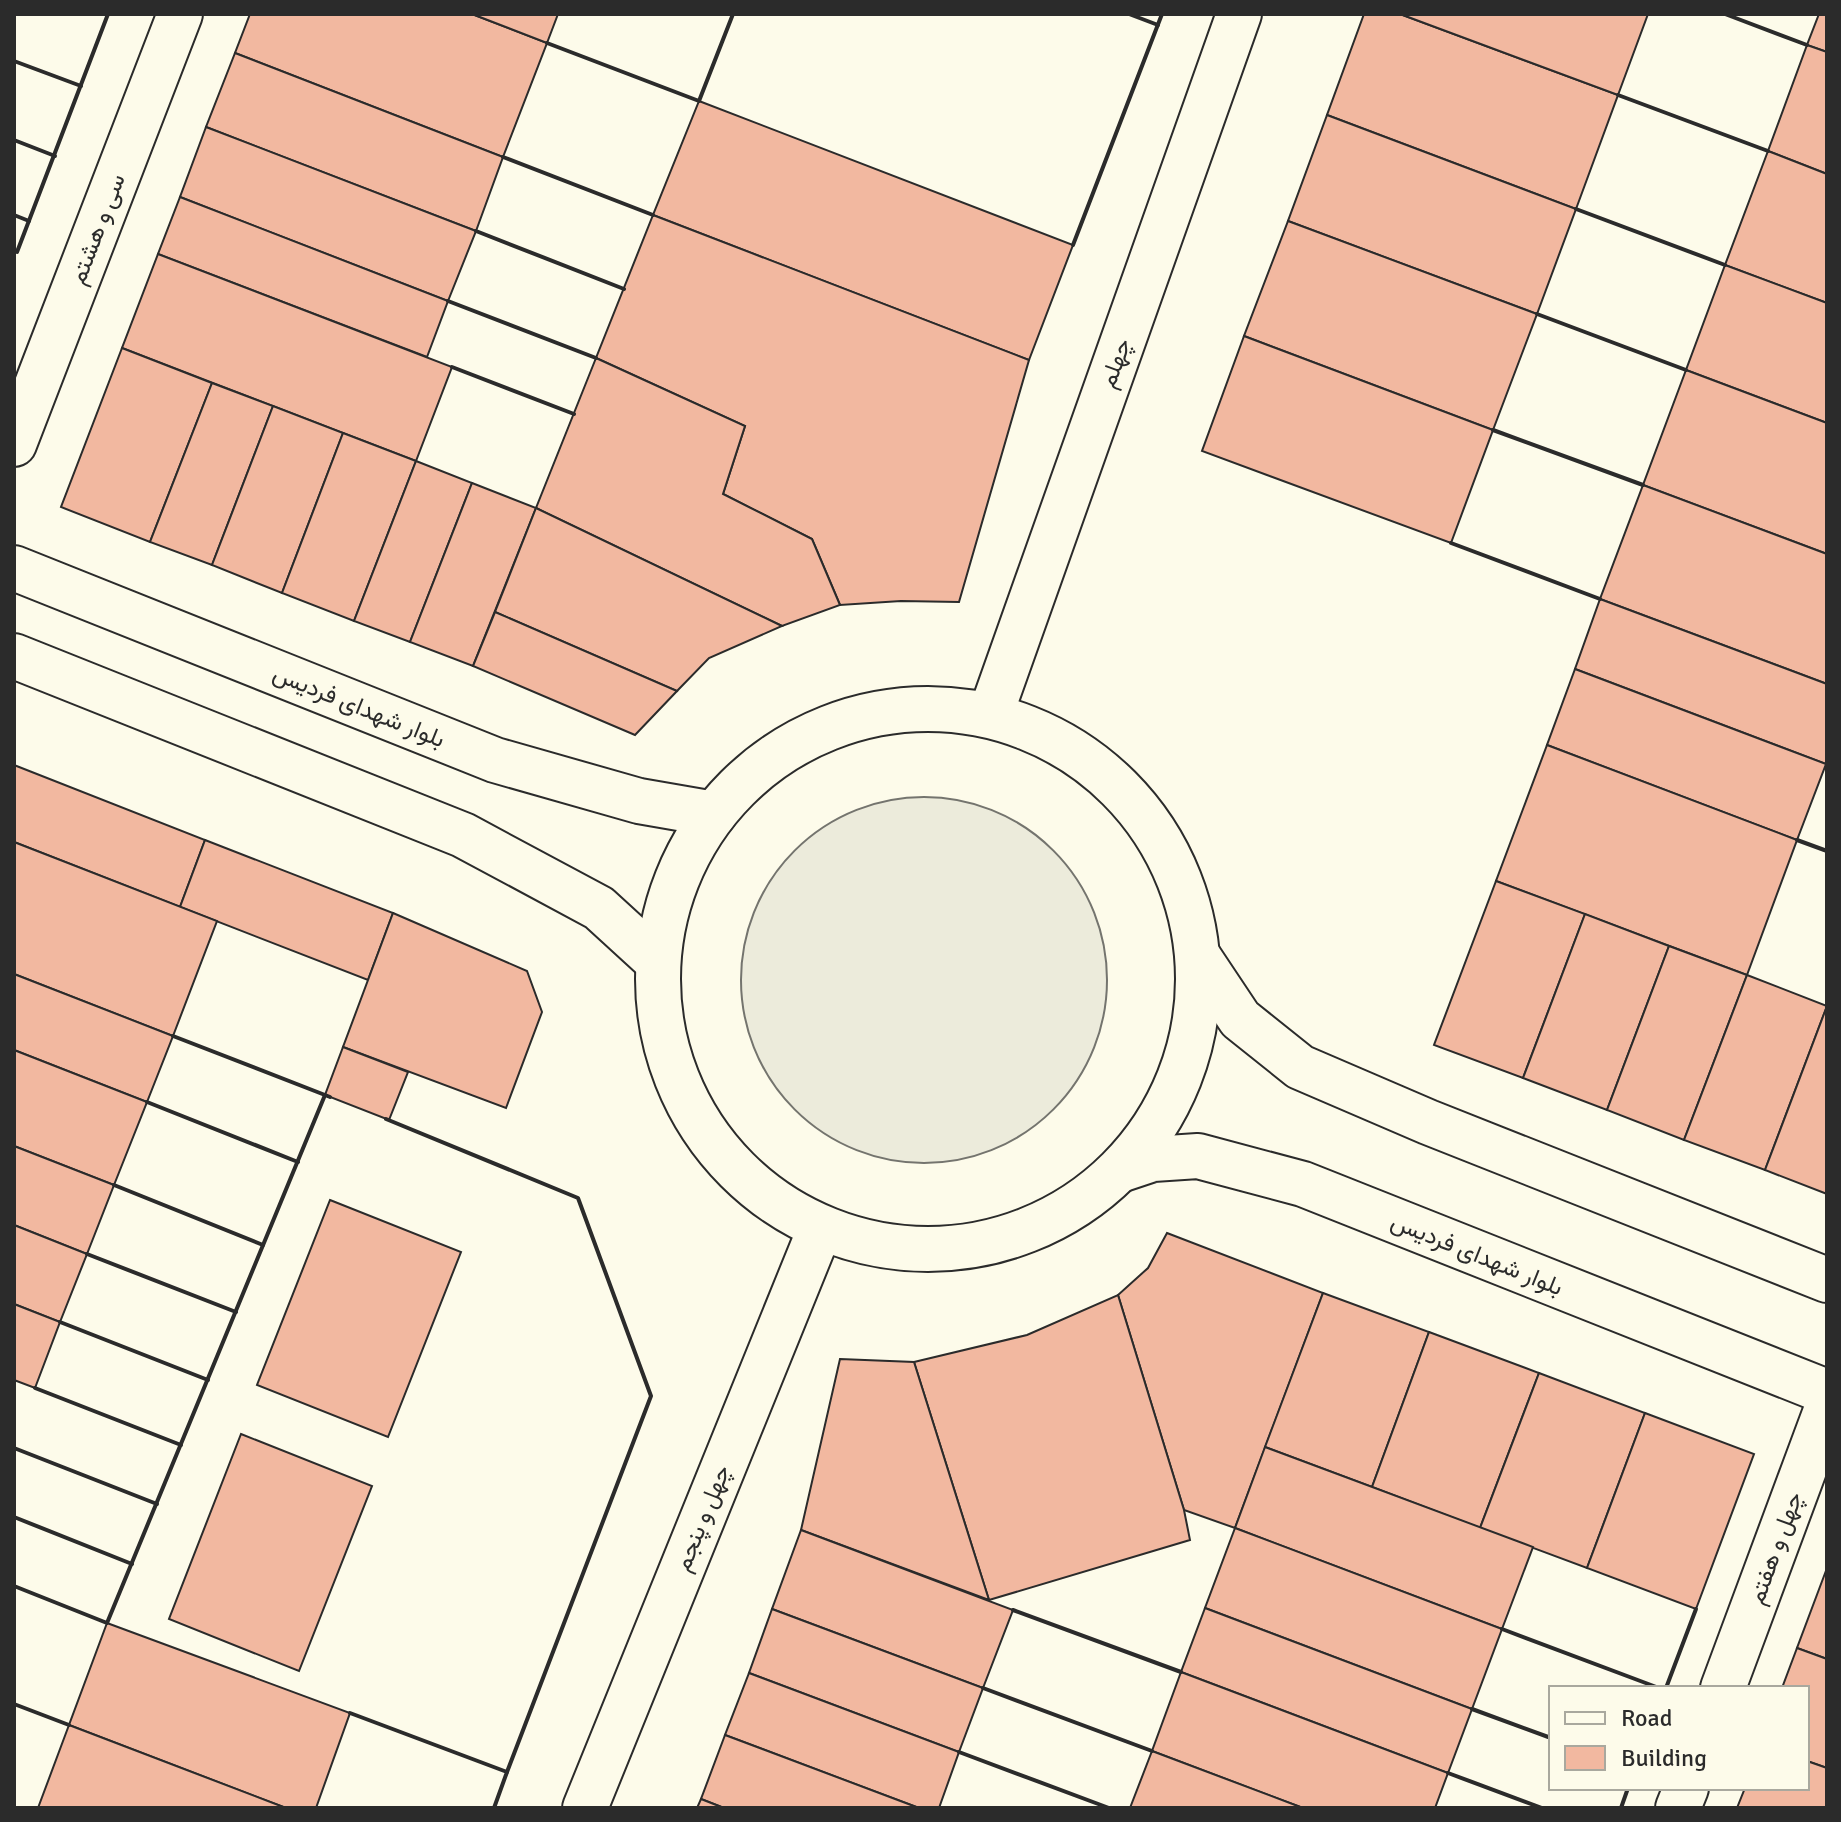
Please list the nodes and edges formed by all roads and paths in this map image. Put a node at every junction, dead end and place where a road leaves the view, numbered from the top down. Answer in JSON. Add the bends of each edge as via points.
{"nodes":[{"id":1,"x":180,"y":14,"type":"edge"},
{"id":2,"x":1239,"y":14,"type":"edge"},
{"id":3,"x":14,"y":444,"type":"edge"},
{"id":4,"x":14,"y":568,"type":"edge"},
{"id":5,"x":14,"y":656,"type":"edge"},
{"id":6,"x":991,"y":713,"type":"junction"},
{"id":7,"x":714,"y":814,"type":"junction"},
{"id":8,"x":1198,"y":956,"type":"junction"},
{"id":9,"x":658,"y":962,"type":"junction"},
{"id":10,"x":1120,"y":1170,"type":"junction"},
{"id":11,"x":820,"y":1229,"type":"junction"},
{"id":12,"x":1827,"y":1280,"type":"edge"},
{"id":13,"x":1827,"y":1392,"type":"edge"},
{"id":14,"x":1827,"y":1408,"type":"edge"},
{"id":15,"x":1724,"y":1686,"type":"edge"},
{"id":16,"x":585,"y":1808,"type":"edge"}],
"edges":[{"from":1,"to":3,"type":"main road","name":"سی و هشتم"},
{"from":2,"to":6,"type":"main road","name":"چهلم"},
{"from":4,"to":7,"type":"main road","name":"بلوار شهدای فردیس","via":[[495,760],[639,801]]},
{"from":5,"to":9,"type":"main road","via":[[463,835],[599,908]]},
{"from":6,"to":7,"type":"main road","via":[[901,708],[816,731],[742,780]]},
{"from":6,"to":8,"type":"main road","via":[[1069,746],[1133,801],[1178,873]]},
{"from":7,"to":9,"type":"main road","via":[[673,889]]},
{"from":8,"to":10,"type":"main road","via":[[1193,1038],[1162,1116]]},
{"from":8,"to":12,"type":"main road","via":[[1240,1019],[1300,1067]]},
{"from":9,"to":11,"type":"main road","via":[[660,1037],[692,1113],[747,1181]]},
{"from":10,"to":11,"type":"main road","via":[[1049,1222],[978,1246],[905,1250]]},
{"from":10,"to":13,"type":"main road","name":"بلوار شهدای فردیس","via":[[1153,1159],[1198,1156],[1303,1184]]},
{"from":11,"to":16,"type":"main road","name":"چهل و پنجم"},
{"from":14,"to":15,"type":"main road","name":"چهل و هفتم"}]}
